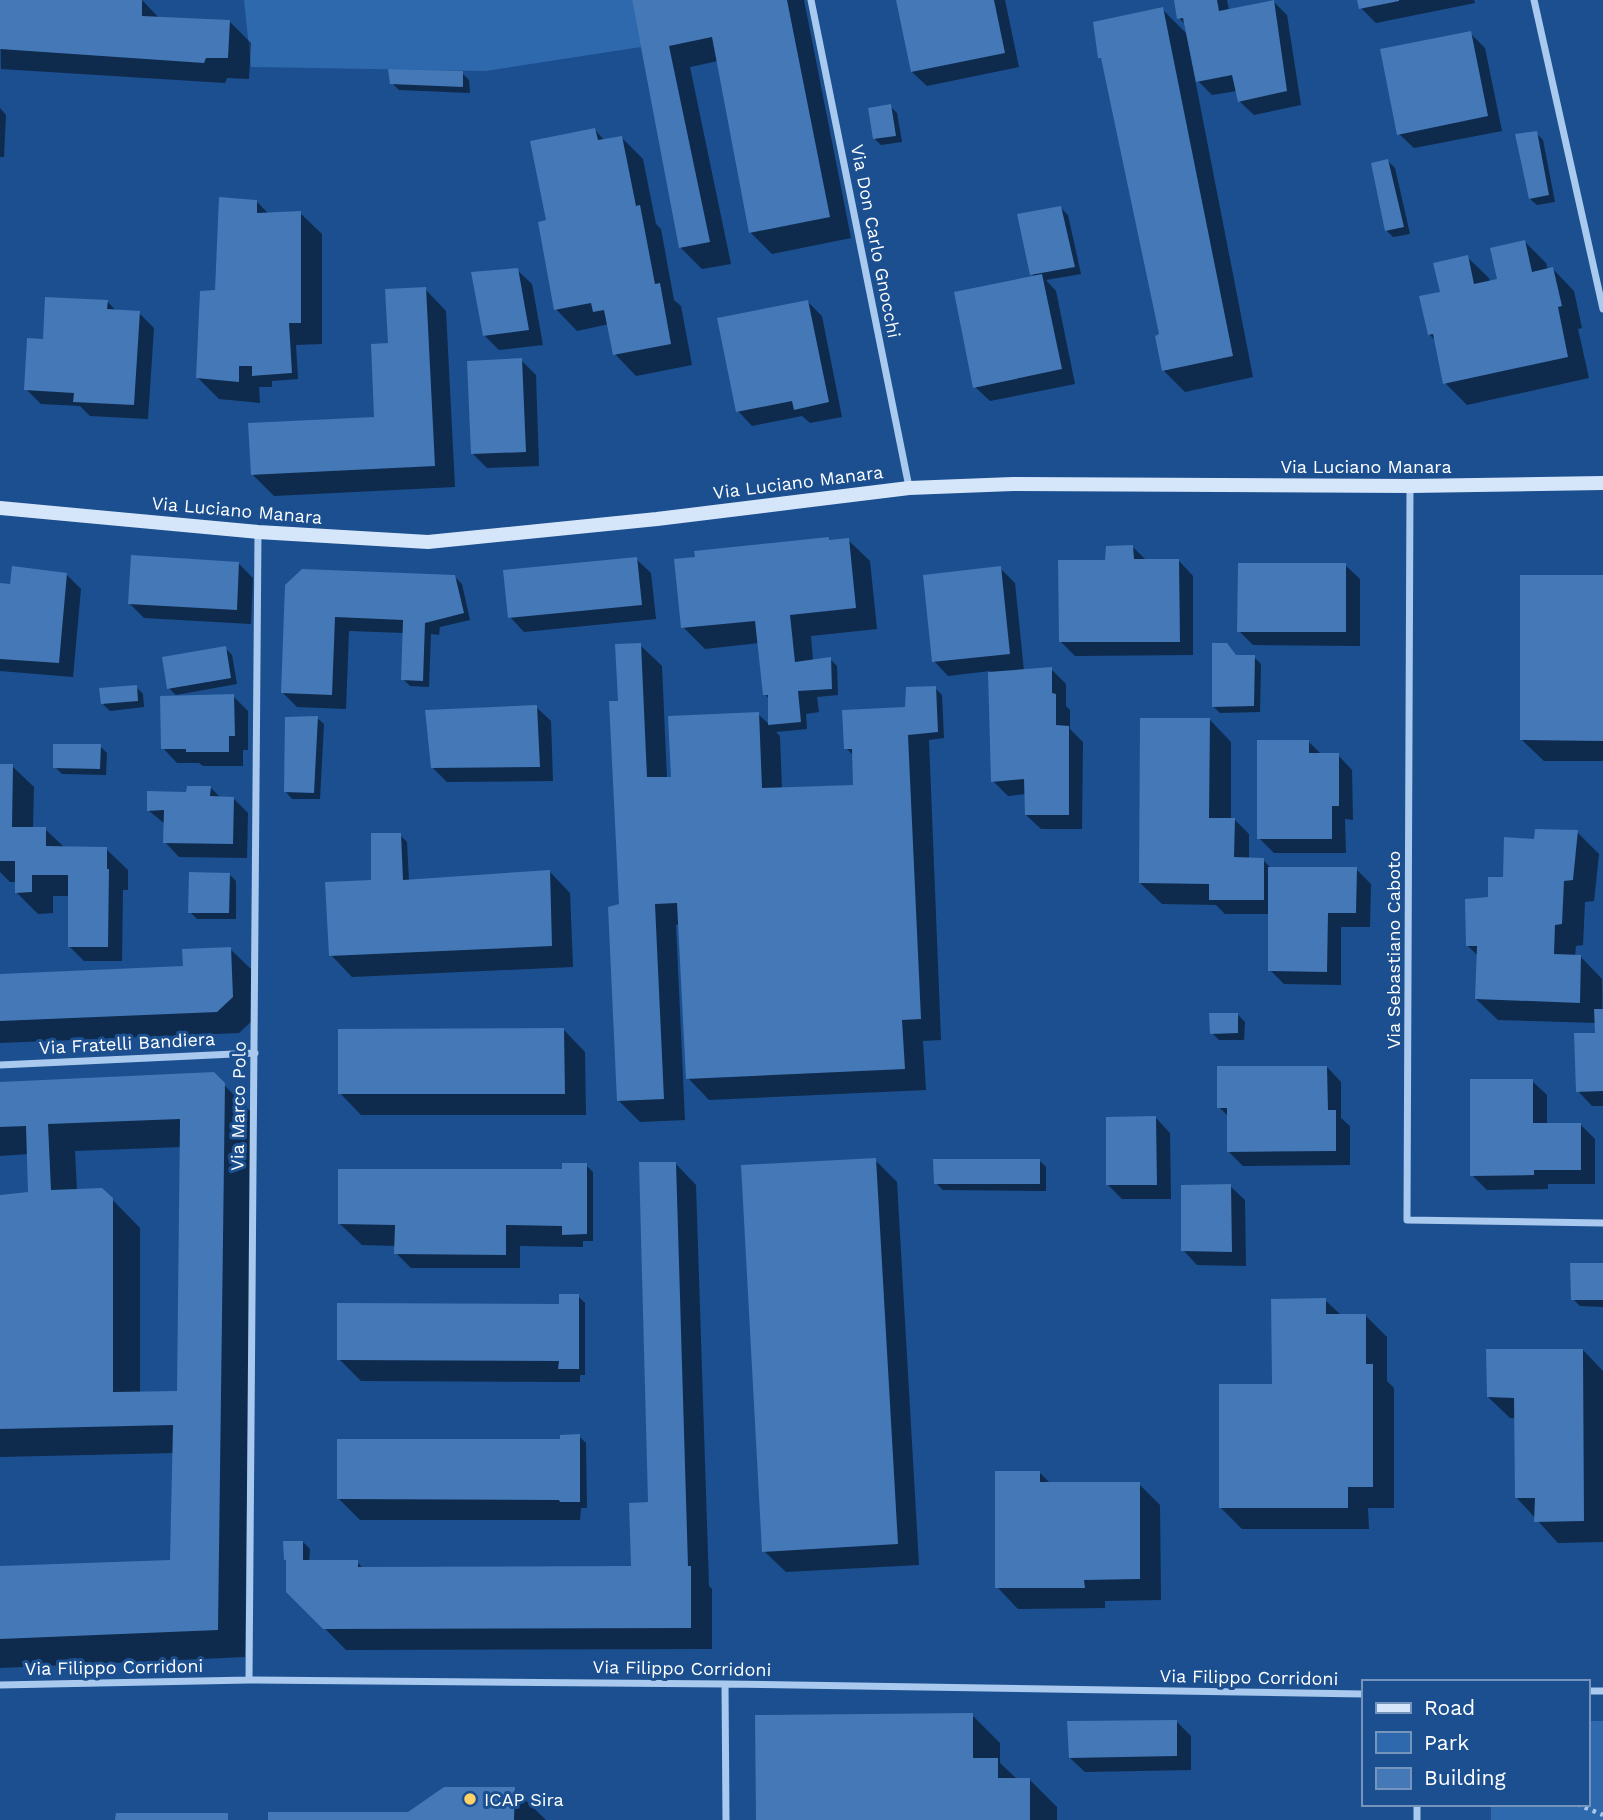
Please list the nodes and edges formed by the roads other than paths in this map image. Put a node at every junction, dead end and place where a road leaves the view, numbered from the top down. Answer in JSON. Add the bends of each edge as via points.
{"nodes":[{"id":1,"x":811,"y":0,"type":"edge"},
{"id":2,"x":1534,"y":0,"type":"edge"},
{"id":3,"x":1603,"y":309,"type":"edge"},
{"id":4,"x":1603,"y":483,"type":"edge"},
{"id":5,"x":1410,"y":486,"type":"junction"},
{"id":6,"x":909,"y":488,"type":"junction"},
{"id":7,"x":0,"y":508,"type":"edge"},
{"id":8,"x":258,"y":532,"type":"junction"},
{"id":9,"x":255,"y":1053,"type":"junction"},
{"id":10,"x":0,"y":1065,"type":"edge"},
{"id":11,"x":1603,"y":1223,"type":"edge"},
{"id":12,"x":248,"y":1680,"type":"junction"},
{"id":13,"x":725,"y":1684,"type":"junction"},
{"id":14,"x":0,"y":1685,"type":"edge"},
{"id":15,"x":1362,"y":1694,"type":"edge"},
{"id":16,"x":726,"y":1820,"type":"edge"}],
"edges":[{"from":1,"to":6,"type":"street","name":"Via Don Carlo Gnocchi"},
{"from":2,"to":3,"type":"street"},
{"from":4,"to":5,"type":"main road","name":"Via Luciano Manara"},
{"from":5,"to":6,"type":"main road","name":"Via Luciano Manara","via":[[1013,484]]},
{"from":5,"to":11,"type":"street","name":"Via Sebastiano Caboto","via":[[1407,1220]]},
{"from":6,"to":8,"type":"main road","name":"Via Luciano Manara","via":[[428,542]]},
{"from":7,"to":8,"type":"main road","name":"Via Luciano Manara"},
{"from":8,"to":9,"type":"street","name":"Via Marco Polo"},
{"from":9,"to":10,"type":"street","name":"Via Fratelli Bandiera"},
{"from":9,"to":12,"type":"street","name":"Via Marco Polo"},
{"from":12,"to":13,"type":"street","name":"Via Filippo Corridoni"},
{"from":12,"to":14,"type":"street","name":"Via Filippo Corridoni"},
{"from":13,"to":15,"type":"street","name":"Via Filippo Corridoni"},
{"from":13,"to":16,"type":"street"}]}
